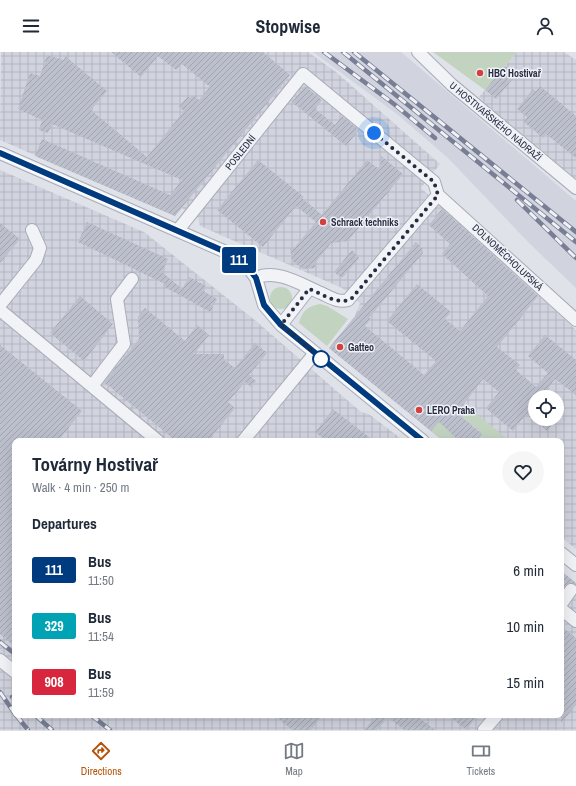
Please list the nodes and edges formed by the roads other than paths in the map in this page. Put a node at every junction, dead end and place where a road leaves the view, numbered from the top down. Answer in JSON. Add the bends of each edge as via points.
{"nodes":[{"id":1,"x":418,"y":52,"type":"edge"},
{"id":2,"x":303,"y":74,"type":"joint"},
{"id":3,"x":0,"y":153,"type":"edge"},
{"id":4,"x":576,"y":188,"type":"edge"},
{"id":5,"x":438,"y":195,"type":"junction"},
{"id":6,"x":32,"y":230,"type":"dead end"},
{"id":7,"x":178,"y":230,"type":"junction"},
{"id":8,"x":256,"y":278,"type":"junction"},
{"id":9,"x":132,"y":279,"type":"dead end"},
{"id":10,"x":309,"y":289,"type":"junction"},
{"id":11,"x":0,"y":305,"type":"edge"},
{"id":12,"x":0,"y":310,"type":"edge"},
{"id":13,"x":576,"y":320,"type":"edge"},
{"id":14,"x":281,"y":325,"type":"junction"},
{"id":15,"x":315,"y":353,"type":"junction"},
{"id":16,"x":92,"y":386,"type":"junction"},
{"id":17,"x":154,"y":438,"type":"edge"},
{"id":18,"x":245,"y":438,"type":"edge"},
{"id":19,"x":419,"y":438,"type":"edge"},
{"id":20,"x":564,"y":555,"type":"edge"},
{"id":21,"x":576,"y":565,"type":"edge"},
{"id":22,"x":571,"y":590,"type":"dead end"},
{"id":23,"x":564,"y":600,"type":"edge"},
{"id":24,"x":564,"y":611,"type":"edge"},
{"id":25,"x":576,"y":621,"type":"edge"},
{"id":26,"x":0,"y":660,"type":"edge"},
{"id":27,"x":12,"y":670,"type":"edge"},
{"id":28,"x":494,"y":718,"type":"edge"},
{"id":29,"x":484,"y":730,"type":"edge"}],
"edges":[{"from":1,"to":4,"type":"street","name":"U HOSTIVAŘSKÉHO NÁDRAŽÍ","via":[[452,85]]},
{"from":2,"to":5,"type":"street","name":"DOLNOMĚCHOLUPSKÁ","via":[[434,182]]},
{"from":2,"to":7,"type":"street","name":"POSLEDNÍ"},
{"from":3,"to":7,"type":"street"},
{"from":5,"to":10,"type":"street","via":[[348,300],[335,300]]},
{"from":5,"to":13,"type":"street","name":"DOLNOMĚCHOLUPSKÁ"},
{"from":6,"to":11,"type":"street","via":[[40,248],[36,260]]},
{"from":7,"to":8,"type":"street","via":[[230,253]]},
{"from":8,"to":10,"type":"street","via":[[262,275],[275,275]]},
{"from":8,"to":14,"type":"street","via":[[264,305]]},
{"from":9,"to":16,"type":"street","via":[[116,299],[124,344]]},
{"from":10,"to":14,"type":"street"},
{"from":12,"to":16,"type":"street"},
{"from":14,"to":15,"type":"street"},
{"from":15,"to":18,"type":"street"},
{"from":15,"to":19,"type":"street"},
{"from":16,"to":17,"type":"street"},
{"from":20,"to":21,"type":"street"},
{"from":22,"to":23,"type":"street"},
{"from":24,"to":25,"type":"street"},
{"from":26,"to":27,"type":"street"},
{"from":28,"to":29,"type":"street"}]}
